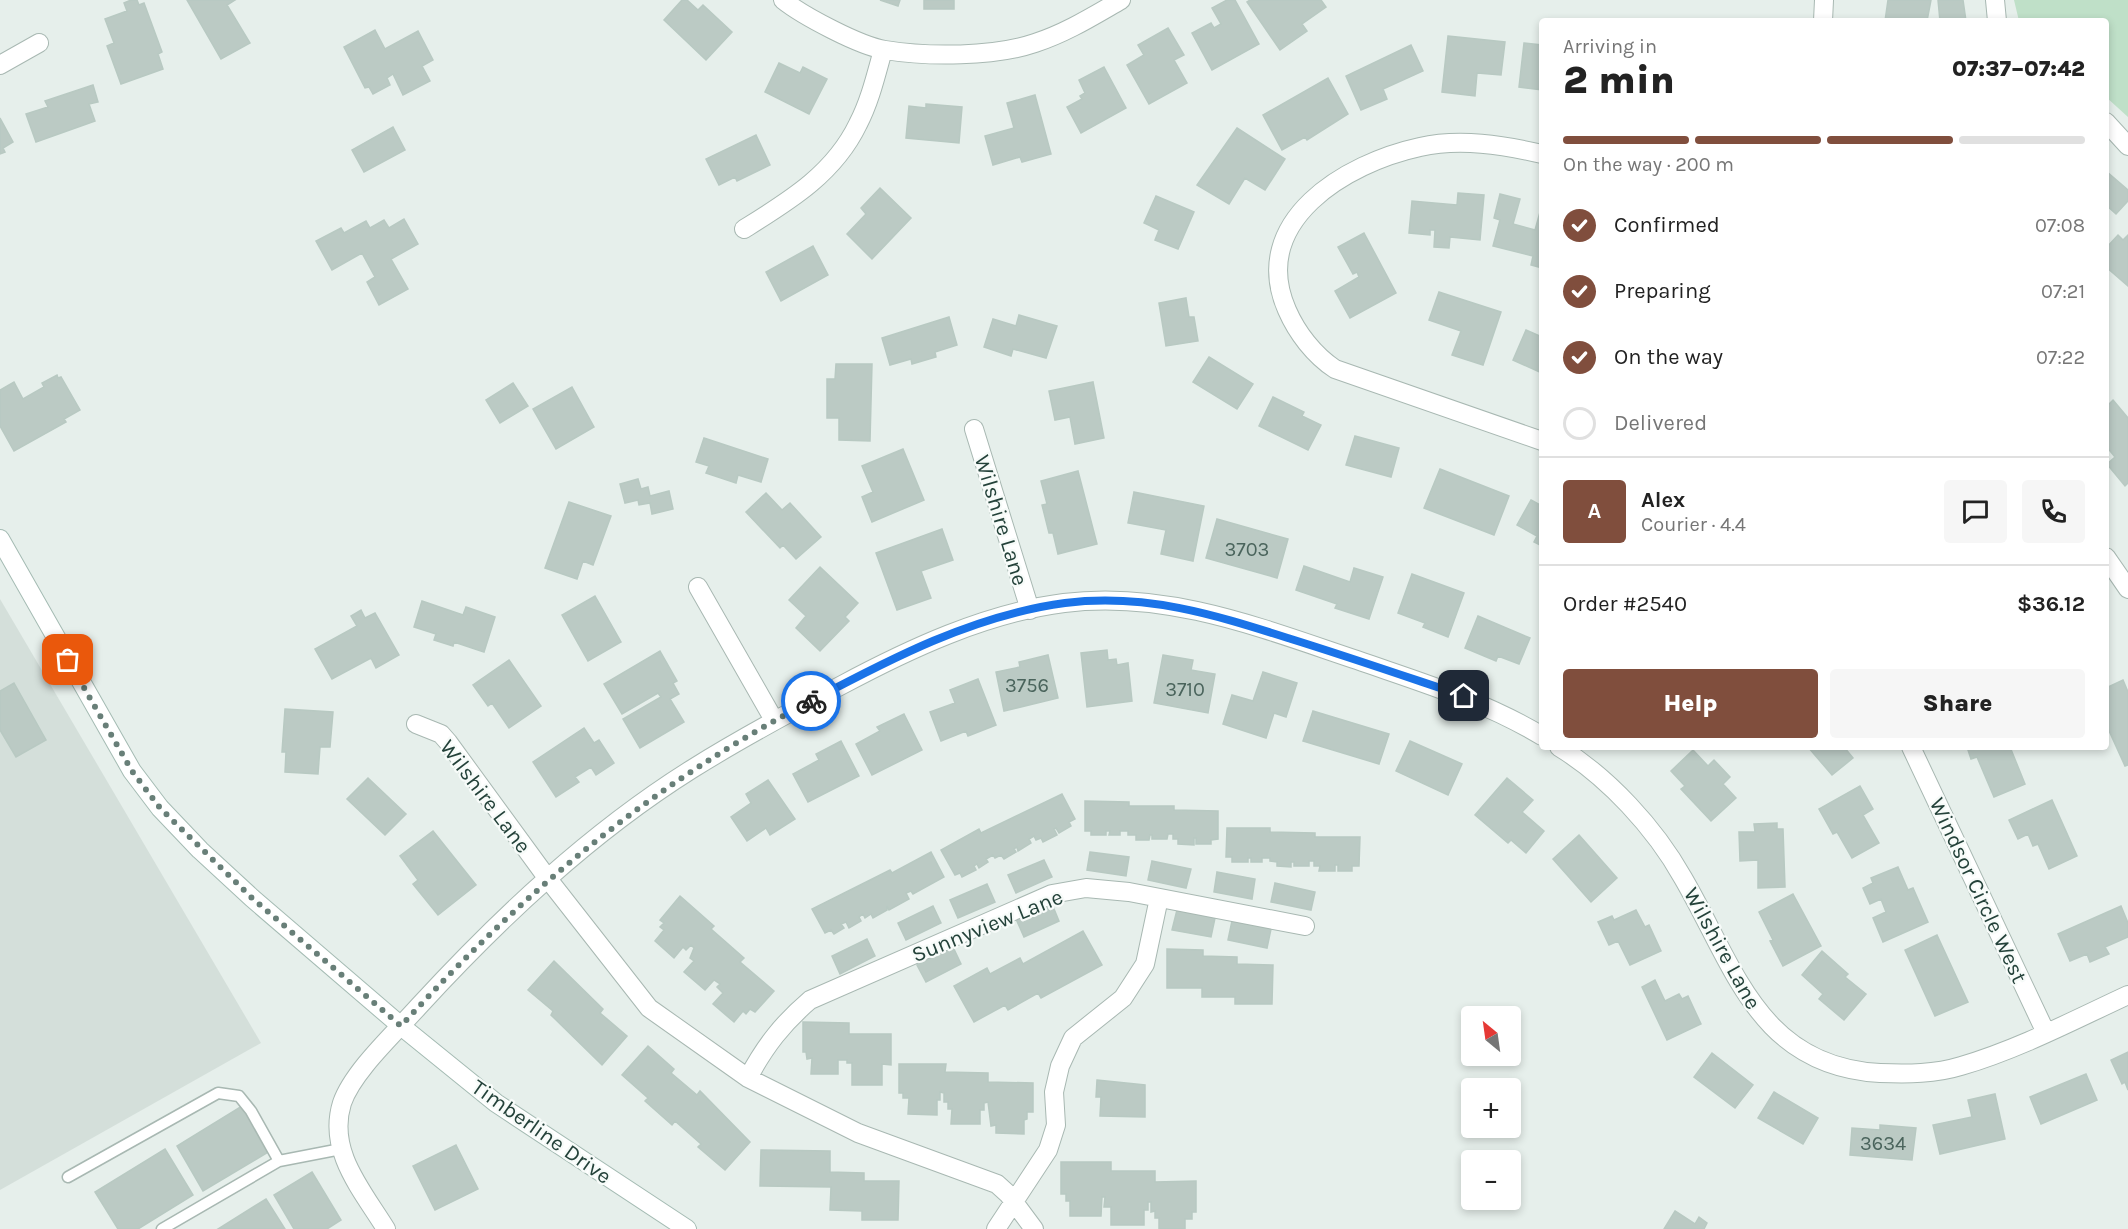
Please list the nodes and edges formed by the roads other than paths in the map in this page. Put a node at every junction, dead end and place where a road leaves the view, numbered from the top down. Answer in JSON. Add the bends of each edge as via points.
{"nodes":[{"id":1,"x":783,"y":0,"type":"edge"},
{"id":2,"x":1121,"y":0,"type":"edge"},
{"id":3,"x":1824,"y":0,"type":"edge"},
{"id":4,"x":1995,"y":0,"type":"edge"},
{"id":5,"x":1823,"y":18,"type":"edge"},
{"id":6,"x":1997,"y":18,"type":"edge"},
{"id":7,"x":39,"y":43,"type":"dead end"},
{"id":8,"x":883,"y":50,"type":"junction"},
{"id":9,"x":0,"y":65,"type":"edge"},
{"id":10,"x":2109,"y":125,"type":"edge"},
{"id":11,"x":2128,"y":146,"type":"edge"},
{"id":12,"x":1539,"y":154,"type":"edge"},
{"id":13,"x":744,"y":229,"type":"dead end"},
{"id":14,"x":974,"y":429,"type":"dead end"},
{"id":15,"x":1539,"y":440,"type":"edge"},
{"id":16,"x":0,"y":539,"type":"edge"},
{"id":17,"x":2109,"y":560,"type":"edge"},
{"id":18,"x":698,"y":587,"type":"dead end"},
{"id":19,"x":2128,"y":589,"type":"edge"},
{"id":20,"x":1030,"y":610,"type":"junction"},
{"id":21,"x":774,"y":720,"type":"junction"},
{"id":22,"x":416,"y":724,"type":"dead end"},
{"id":23,"x":1539,"y":734,"type":"edge"},
{"id":24,"x":1563,"y":750,"type":"edge"},
{"id":25,"x":1912,"y":750,"type":"edge"},
{"id":26,"x":548,"y":879,"type":"junction"},
{"id":27,"x":1159,"y":898,"type":"junction"},
{"id":28,"x":1305,"y":926,"type":"dead end"},
{"id":29,"x":2128,"y":995,"type":"edge"},
{"id":30,"x":401,"y":1026,"type":"junction"},
{"id":31,"x":2046,"y":1033,"type":"junction"},
{"id":32,"x":748,"y":1078,"type":"junction"},
{"id":33,"x":341,"y":1149,"type":"junction"},
{"id":34,"x":279,"y":1161,"type":"junction"},
{"id":35,"x":68,"y":1177,"type":"dead end"},
{"id":36,"x":1013,"y":1201,"type":"junction"},
{"id":37,"x":162,"y":1229,"type":"edge"},
{"id":38,"x":386,"y":1229,"type":"edge"},
{"id":39,"x":687,"y":1229,"type":"edge"},
{"id":40,"x":996,"y":1229,"type":"edge"},
{"id":41,"x":1034,"y":1229,"type":"edge"}],
"edges":[{"from":1,"to":8,"type":"street","via":[[835,30]]},
{"from":2,"to":8,"type":"street","via":[[1034,44],[978,53]]},
{"from":3,"to":5,"type":"street"},
{"from":4,"to":6,"type":"street"},
{"from":7,"to":9,"type":"street"},
{"from":8,"to":13,"type":"street","via":[[858,126],[833,163],[790,200]]},
{"from":10,"to":11,"type":"street"},
{"from":12,"to":15,"type":"street","via":[[1464,143],[1412,148],[1384,157],[1341,177],[1298,214],[1288,230],[1277,265],[1290,317],[1323,361],[1351,376]]},
{"from":14,"to":20,"type":"street","name":"Wilshire Lane"},
{"from":16,"to":30,"type":"street","name":"Timberline Drive","via":[[103,723],[160,808],[252,898]]},
{"from":17,"to":19,"type":"street"},
{"from":18,"to":21,"type":"street"},
{"from":20,"to":21,"type":"street","name":"Wilshire Lane","via":[[990,620],[892,658]]},
{"from":20,"to":23,"type":"street","name":"Wilshire Lane","via":[[1065,603],[1116,601],[1159,602],[1206,612],[1464,696]]},
{"from":21,"to":26,"type":"street","name":"Wilshire Lane","via":[[646,801]]},
{"from":22,"to":26,"type":"street","name":"Wilshire Lane","via":[[441,734],[448,742]]},
{"from":24,"to":31,"type":"street","name":"Wilshire Lane","via":[[1599,778],[1664,848],[1749,1001],[1795,1047],[1845,1068],[1931,1073],[1991,1056]]},
{"from":25,"to":31,"type":"street","name":"Windsor Circle West"},
{"from":26,"to":30,"type":"street","name":"Wilshire Lane"},
{"from":26,"to":32,"type":"street","via":[[650,1008]]},
{"from":27,"to":28,"type":"street","name":"Sunnyview Lane"},
{"from":27,"to":32,"type":"street","name":"Sunnyview Lane","via":[[1086,888],[1052,894],[1030,903],[810,1000],[785,1021]]},
{"from":27,"to":36,"type":"street","via":[[1145,964],[1123,998],[1073,1038],[1060,1066],[1056,1125],[1048,1150]]},
{"from":29,"to":31,"type":"street","name":"Wilshire Lane"},
{"from":30,"to":33,"type":"street","name":"Wilshire Lane","via":[[358,1076],[343,1101],[337,1132]]},
{"from":30,"to":39,"type":"street","name":"Timberline Drive","via":[[496,1103]]},
{"from":32,"to":36,"type":"street","via":[[858,1133],[998,1184]]},
{"from":33,"to":34,"type":"lane"},
{"from":33,"to":38,"type":"street","via":[[343,1160]]},
{"from":34,"to":35,"type":"lane","via":[[239,1096],[218,1093]]},
{"from":34,"to":37,"type":"lane"},
{"from":36,"to":40,"type":"street"},
{"from":36,"to":41,"type":"street"}]}
